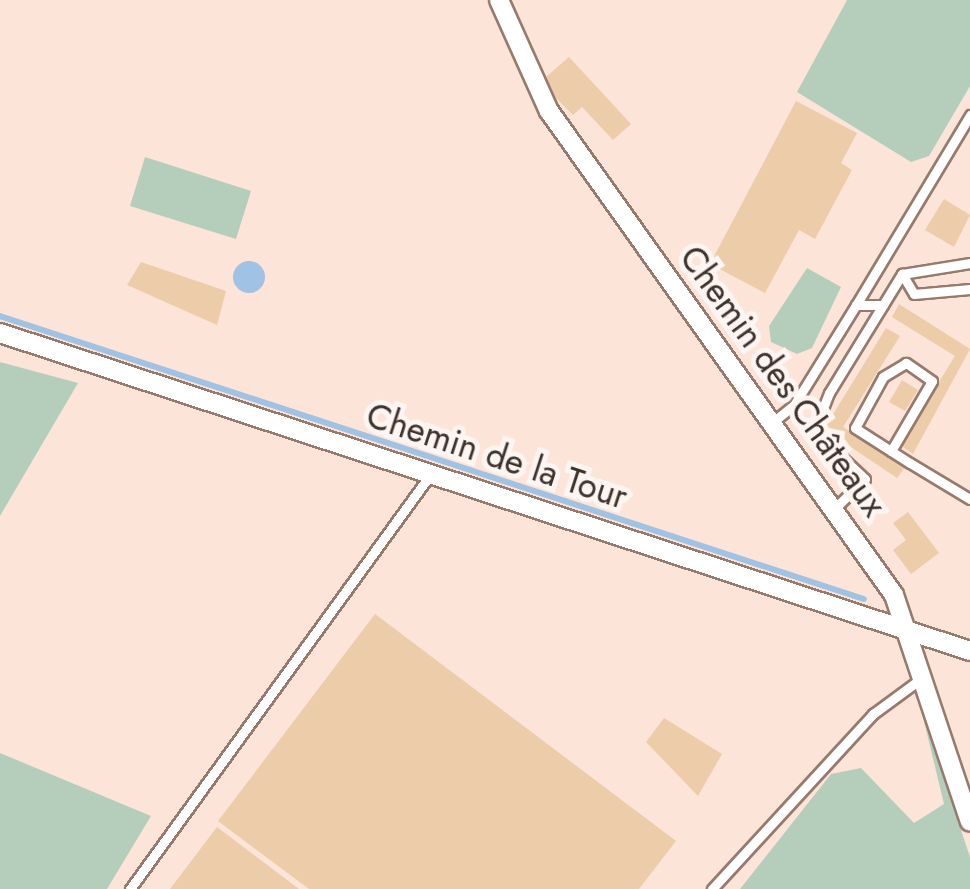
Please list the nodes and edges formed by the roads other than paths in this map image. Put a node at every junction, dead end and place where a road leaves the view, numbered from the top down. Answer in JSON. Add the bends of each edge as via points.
{"nodes":[{"id":1,"x":499,"y":0,"type":"edge"},
{"id":2,"x":970,"y":115,"type":"edge"},
{"id":3,"x":970,"y":263,"type":"edge"},
{"id":4,"x":902,"y":274,"type":"junction"},
{"id":5,"x":970,"y":289,"type":"edge"},
{"id":6,"x":856,"y":305,"type":"junction"},
{"id":7,"x":883,"y":306,"type":"junction"},
{"id":8,"x":0,"y":333,"type":"edge"},
{"id":9,"x":774,"y":421,"type":"junction"},
{"id":10,"x":891,"y":451,"type":"junction"},
{"id":11,"x":431,"y":473,"type":"junction"},
{"id":12,"x":970,"y":499,"type":"edge"},
{"id":13,"x":836,"y":507,"type":"junction"},
{"id":14,"x":910,"y":632,"type":"junction"},
{"id":15,"x":970,"y":651,"type":"edge"},
{"id":16,"x":924,"y":677,"type":"junction"},
{"id":17,"x":970,"y":822,"type":"edge"},
{"id":18,"x":130,"y":889,"type":"edge"},
{"id":19,"x":712,"y":889,"type":"edge"}],
"edges":[{"from":1,"to":9,"type":"street","name":"Chemin des Châteaux","via":[[549,111]]},
{"from":2,"to":6,"type":"lane"},
{"from":3,"to":4,"type":"lane"},
{"from":4,"to":5,"type":"lane","via":[[914,294]]},
{"from":4,"to":7,"type":"lane"},
{"from":6,"to":7,"type":"lane"},
{"from":6,"to":9,"type":"lane","via":[[794,405]]},
{"from":7,"to":13,"type":"lane","via":[[814,431],[864,479]]},
{"from":8,"to":11,"type":"street","name":"Chemin de la Tour"},
{"from":9,"to":13,"type":"street","name":"Chemin des Châteaux"},
{"from":10,"to":10,"type":"lane","via":[[855,428],[883,377],[906,363],[932,381]]},
{"from":10,"to":12,"type":"lane"},
{"from":11,"to":14,"type":"street","name":"Chemin de la Tour"},
{"from":11,"to":18,"type":"lane"},
{"from":13,"to":14,"type":"street","name":"Chemin des Châteaux"},
{"from":14,"to":15,"type":"street","name":"Chemin de la Tour"},
{"from":14,"to":16,"type":"street","name":"Chemin des Châteaux"},
{"from":16,"to":17,"type":"street","name":"Chemin des Châteaux"},
{"from":16,"to":19,"type":"lane","via":[[873,714]]}]}
